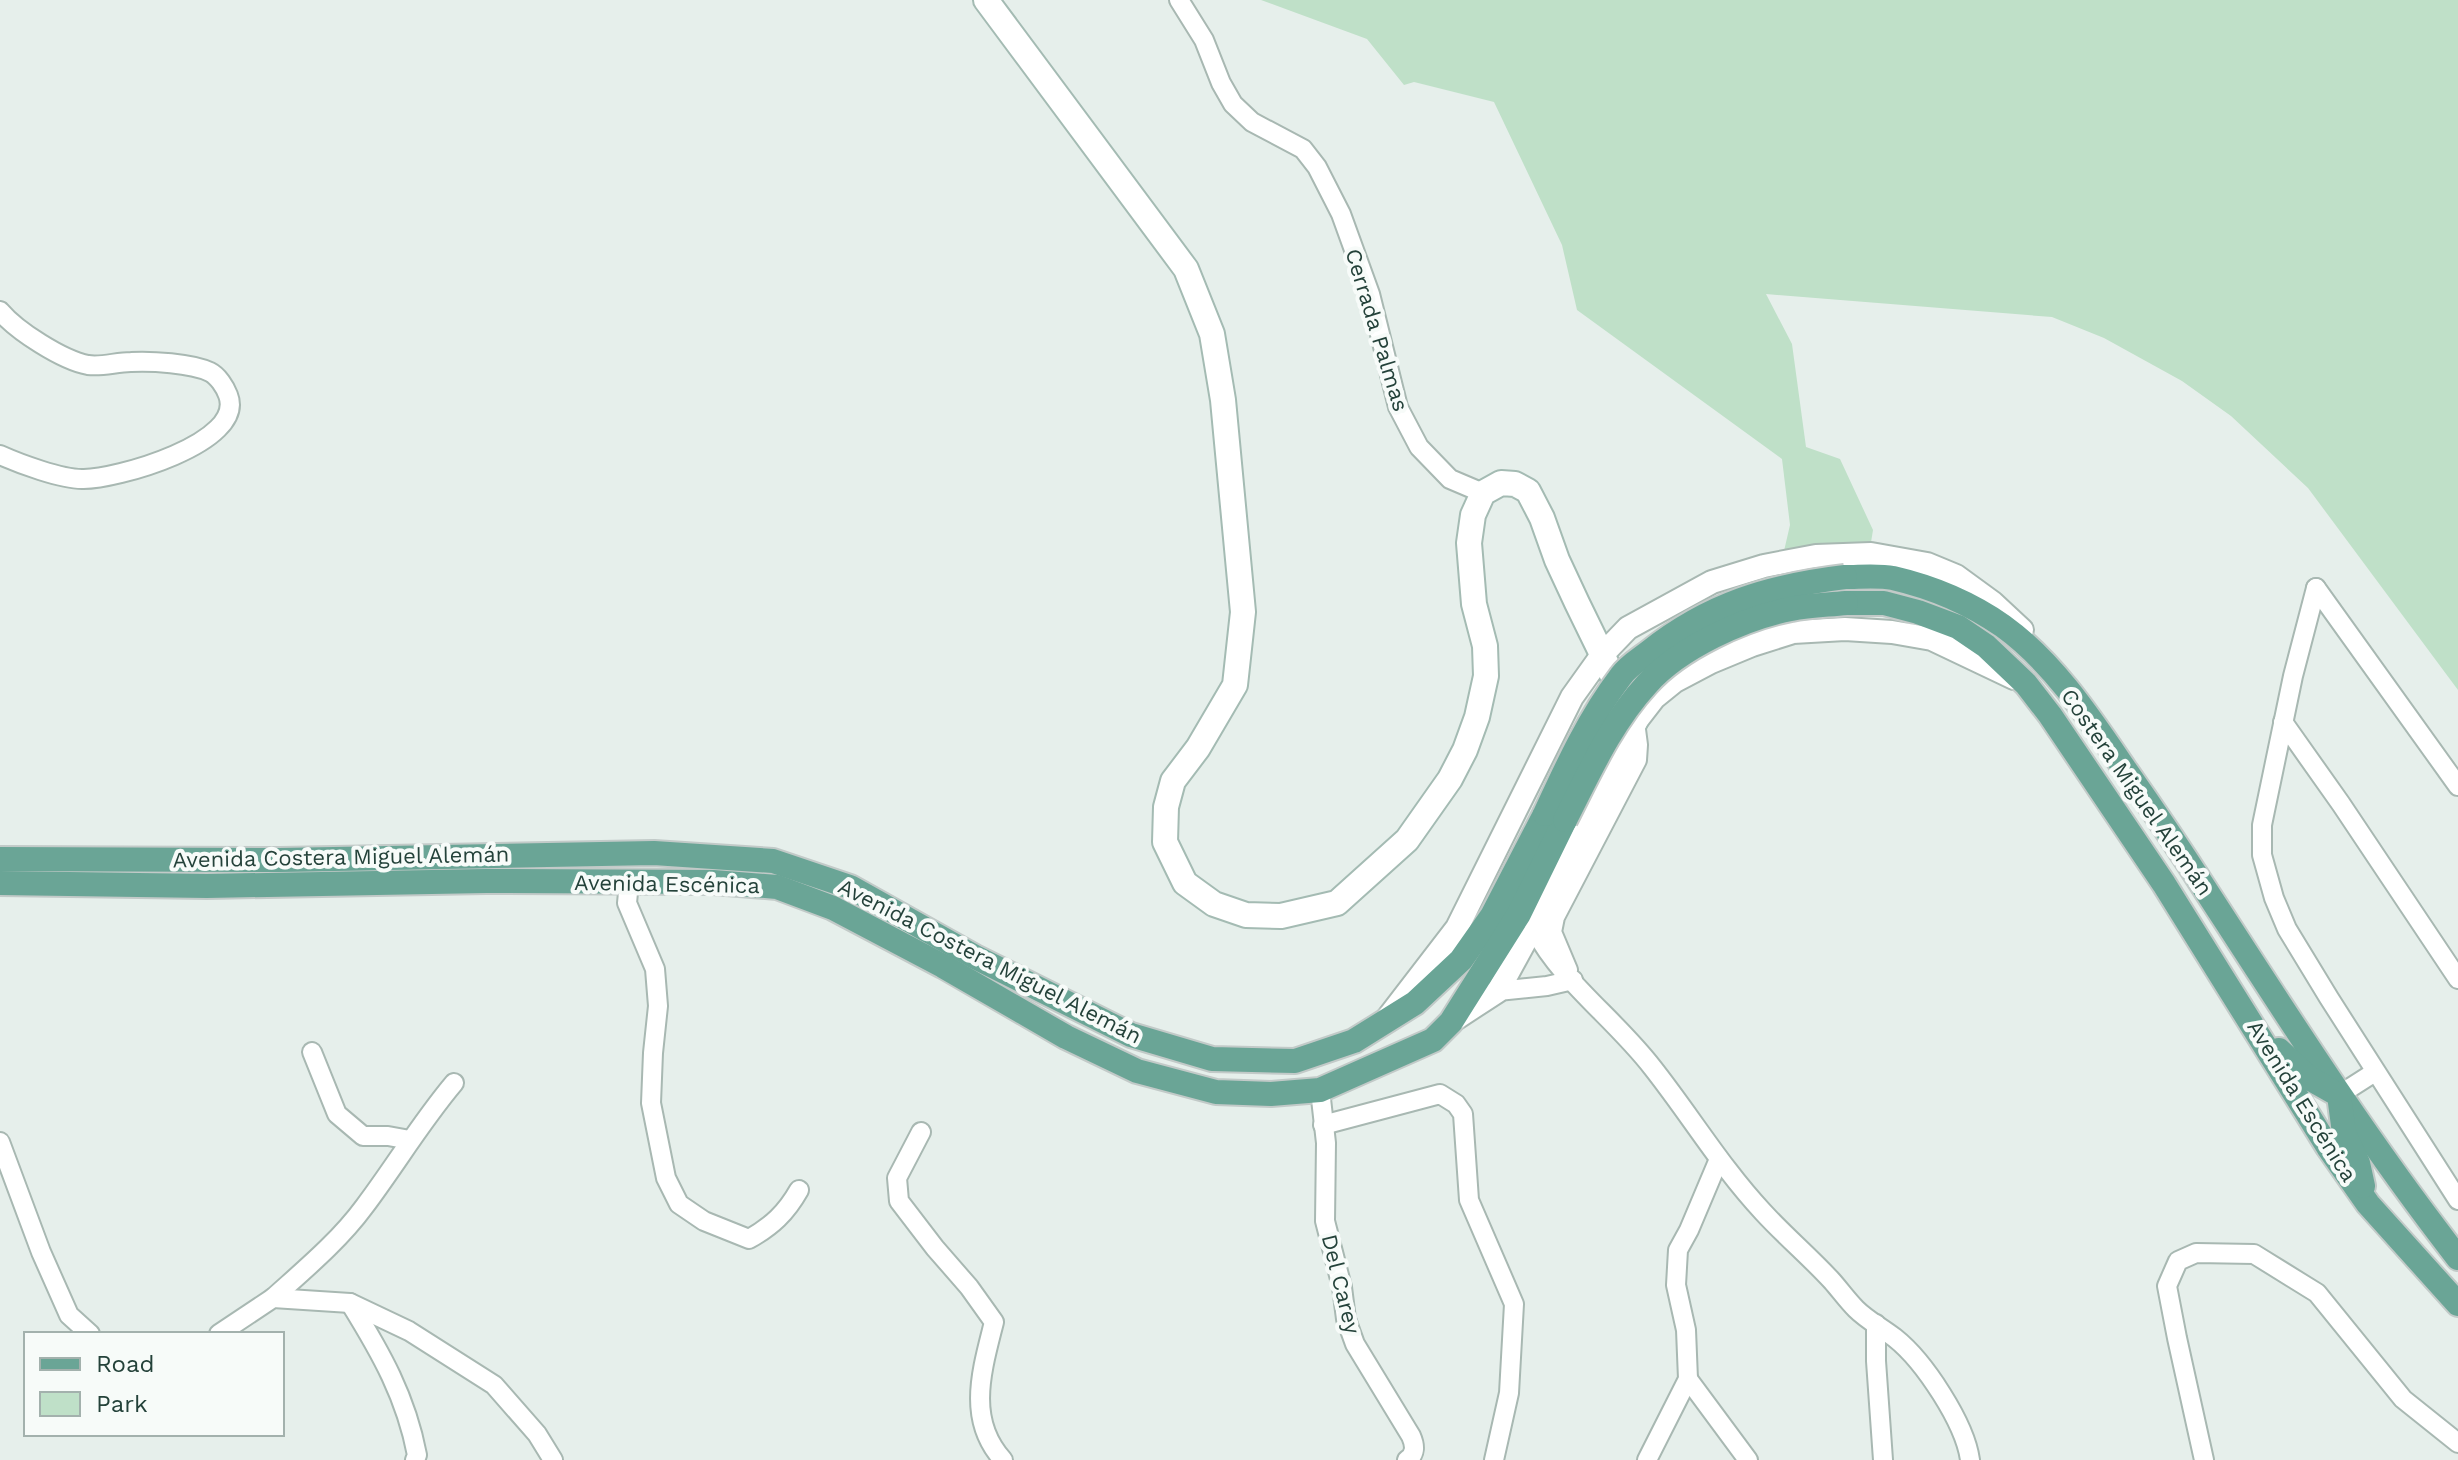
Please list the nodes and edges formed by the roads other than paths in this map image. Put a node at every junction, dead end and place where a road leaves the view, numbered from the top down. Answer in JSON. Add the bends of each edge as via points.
{"nodes":[{"id":1,"x":986,"y":0,"type":"edge"},
{"id":2,"x":1179,"y":0,"type":"edge"},
{"id":3,"x":0,"y":311,"type":"edge"},
{"id":4,"x":0,"y":455,"type":"edge"},
{"id":5,"x":1483,"y":493,"type":"junction"},
{"id":6,"x":1602,"y":655,"type":"junction"},
{"id":7,"x":2045,"y":664,"type":"junction"},
{"id":8,"x":2026,"y":684,"type":"junction"},
{"id":9,"x":1635,"y":722,"type":"junction"},
{"id":10,"x":2283,"y":722,"type":"junction"},
{"id":11,"x":2458,"y":786,"type":"edge"},
{"id":12,"x":1555,"y":817,"type":"junction"},
{"id":13,"x":0,"y":859,"type":"edge"},
{"id":14,"x":629,"y":882,"type":"junction"},
{"id":15,"x":0,"y":883,"type":"edge"},
{"id":16,"x":2164,"y":884,"type":"joint"},
{"id":17,"x":1534,"y":929,"type":"junction"},
{"id":18,"x":2458,"y":979,"type":"edge"},
{"id":19,"x":1573,"y":980,"type":"junction"},
{"id":20,"x":1498,"y":991,"type":"junction"},
{"id":21,"x":1386,"y":1020,"type":"junction"},
{"id":22,"x":1451,"y":1022,"type":"junction"},
{"id":23,"x":2255,"y":1027,"type":"junction"},
{"id":24,"x":1354,"y":1041,"type":"joint"},
{"id":25,"x":312,"y":1052,"type":"dead end"},
{"id":26,"x":1378,"y":1067,"type":"joint"},
{"id":27,"x":2375,"y":1072,"type":"junction"},
{"id":28,"x":454,"y":1083,"type":"dead end"},
{"id":29,"x":1320,"y":1090,"type":"junction"},
{"id":30,"x":2339,"y":1095,"type":"junction"},
{"id":31,"x":1323,"y":1125,"type":"junction"},
{"id":32,"x":921,"y":1132,"type":"dead end"},
{"id":33,"x":410,"y":1140,"type":"junction"},
{"id":34,"x":0,"y":1142,"type":"edge"},
{"id":35,"x":1719,"y":1159,"type":"junction"},
{"id":36,"x":799,"y":1190,"type":"dead end"},
{"id":37,"x":2458,"y":1200,"type":"edge"},
{"id":38,"x":2368,"y":1204,"type":"junction"},
{"id":39,"x":2458,"y":1258,"type":"edge"},
{"id":40,"x":273,"y":1298,"type":"junction"},
{"id":41,"x":350,"y":1303,"type":"junction"},
{"id":42,"x":2458,"y":1304,"type":"edge"},
{"id":43,"x":1876,"y":1324,"type":"junction"},
{"id":44,"x":88,"y":1332,"type":"edge"},
{"id":45,"x":222,"y":1332,"type":"edge"},
{"id":46,"x":1688,"y":1379,"type":"junction"},
{"id":47,"x":2458,"y":1443,"type":"edge"},
{"id":48,"x":415,"y":1460,"type":"edge"},
{"id":49,"x":553,"y":1460,"type":"edge"},
{"id":50,"x":1003,"y":1460,"type":"edge"},
{"id":51,"x":1407,"y":1460,"type":"edge"},
{"id":52,"x":1494,"y":1460,"type":"edge"},
{"id":53,"x":1647,"y":1460,"type":"edge"},
{"id":54,"x":1748,"y":1460,"type":"edge"},
{"id":55,"x":1883,"y":1460,"type":"edge"},
{"id":56,"x":1970,"y":1460,"type":"edge"},
{"id":57,"x":2204,"y":1460,"type":"edge"}],
"edges":[{"from":1,"to":5,"type":"main road","via":[[1186,269],[1212,334],[1243,612],[1235,685],[1173,781],[1165,842],[1185,883],[1214,904],[1246,915],[1281,916],[1337,903],[1407,840],[1450,779],[1477,717],[1486,676],[1469,543]]},
{"from":2,"to":5,"type":"street","name":"Cerrada Palmas","via":[[1233,104],[1252,122],[1303,149],[1317,167],[1341,214],[1370,294],[1398,407],[1419,447],[1450,479]]},
{"from":3,"to":4,"type":"street","via":[[41,344],[86,364],[173,364],[209,371],[230,402],[223,421],[201,442],[129,473],[81,480]]},
{"from":5,"to":6,"type":"main road","via":[[1501,483],[1528,491]]},
{"from":6,"to":7,"type":"street","via":[[1628,628],[1712,582],[1816,556],[1871,554],[1927,564],[1956,576],[2017,624]]},
{"from":6,"to":9,"type":"main road"},
{"from":6,"to":21,"type":"street","via":[[1559,721],[1457,928]]},
{"from":7,"to":12,"type":"main road","name":"Costera Miguel Alemán","bridge":true,"via":[[1974,608],[1890,578],[1794,583],[1745,597],[1663,640],[1623,672],[1585,728]]},
{"from":7,"to":30,"type":"main road","name":"Costera Miguel Alemán","via":[[2156,814]]},
{"from":8,"to":9,"type":"street","via":[[1932,639],[1845,629],[1793,632],[1675,681]]},
{"from":8,"to":12,"type":"main road","name":"Costera Miguel Alemán","bridge":true,"via":[[1958,627],[1884,603],[1792,609],[1753,620],[1698,643],[1647,683]]},
{"from":8,"to":16,"type":"main road","name":"Costera Miguel Alemán"},
{"from":9,"to":17,"type":"street"},
{"from":9,"to":19,"type":"street","via":[[1637,760],[1555,917],[1552,932]]},
{"from":10,"to":11,"type":"street","via":[[2316,588]]},
{"from":10,"to":18,"type":"street"},
{"from":10,"to":27,"type":"street","via":[[2262,825],[2262,855],[2287,929]]},
{"from":12,"to":21,"type":"main road","name":"Costera Miguel Alemán","via":[[1461,960],[1415,1003]]},
{"from":12,"to":22,"type":"main road","name":"Costera Miguel Alemán","via":[[1519,914]]},
{"from":13,"to":24,"type":"main road","name":"Avenida Costera Miguel Alemán","via":[[654,853],[773,861],[850,887],[1131,1035],[1212,1059],[1295,1061]]},
{"from":14,"to":15,"type":"main road","name":"Avenida Escénica"},
{"from":14,"to":29,"type":"main road","name":"Avenida Escénica","via":[[777,887],[833,908],[1137,1071],[1216,1092]]},
{"from":14,"to":36,"type":"street","via":[[627,903],[655,969],[658,1006],[651,1103],[666,1178],[679,1204],[704,1221],[749,1239],[772,1226]]},
{"from":16,"to":23,"type":"main road","name":"Avenida Escénica"},
{"from":17,"to":19,"type":"street","via":[[1546,953]]},
{"from":17,"to":20,"type":"street"},
{"from":19,"to":20,"type":"street"},
{"from":19,"to":35,"type":"street","via":[[1651,1065]]},
{"from":20,"to":22,"type":"street"},
{"from":21,"to":24,"type":"main road","name":"Costera Miguel Alemán"},
{"from":22,"to":26,"type":"main road","name":"Costera Miguel Alemán","via":[[1433,1040]]},
{"from":23,"to":30,"type":"main road","via":[[2309,1078]]},
{"from":23,"to":38,"type":"main road","name":"Avenida Escénica"},
{"from":25,"to":33,"type":"street","via":[[337,1114],[363,1136]]},
{"from":26,"to":29,"type":"main road","name":"Avenida Escénica"},
{"from":27,"to":30,"type":"street"},
{"from":27,"to":37,"type":"street"},
{"from":28,"to":33,"type":"street"},
{"from":29,"to":31,"type":"street","name":"Del Carey"},
{"from":30,"to":38,"type":"main road","via":[[2344,1133]]},
{"from":30,"to":39,"type":"main road","name":"Costera Miguel Alemán"},
{"from":31,"to":51,"type":"street","name":"Del Carey","via":[[1325,1221],[1346,1319],[1355,1344],[1411,1436],[1414,1453]]},
{"from":31,"to":52,"type":"street","via":[[1440,1094],[1463,1114],[1469,1200],[1514,1304],[1509,1393]]},
{"from":32,"to":50,"type":"street","via":[[897,1178],[899,1201],[994,1322],[981,1375],[981,1421]]},
{"from":33,"to":40,"type":"street","via":[[363,1210]]},
{"from":34,"to":44,"type":"street","via":[[69,1315]]},
{"from":35,"to":43,"type":"street","via":[[1762,1211]]},
{"from":35,"to":46,"type":"street","via":[[1678,1250],[1676,1285],[1686,1330]]},
{"from":38,"to":42,"type":"main road","name":"Avenida Escénica"},
{"from":40,"to":41,"type":"street"},
{"from":40,"to":45,"type":"street"},
{"from":41,"to":48,"type":"street","via":[[410,1420]]},
{"from":41,"to":49,"type":"street","via":[[409,1331],[494,1385]]},
{"from":43,"to":55,"type":"street"},
{"from":43,"to":56,"type":"street","via":[[1897,1339],[1948,1402]]},
{"from":46,"to":53,"type":"street"},
{"from":46,"to":54,"type":"street"},
{"from":47,"to":57,"type":"street","via":[[2403,1399],[2317,1293],[2254,1254],[2196,1253],[2178,1261],[2167,1286]]}]}
